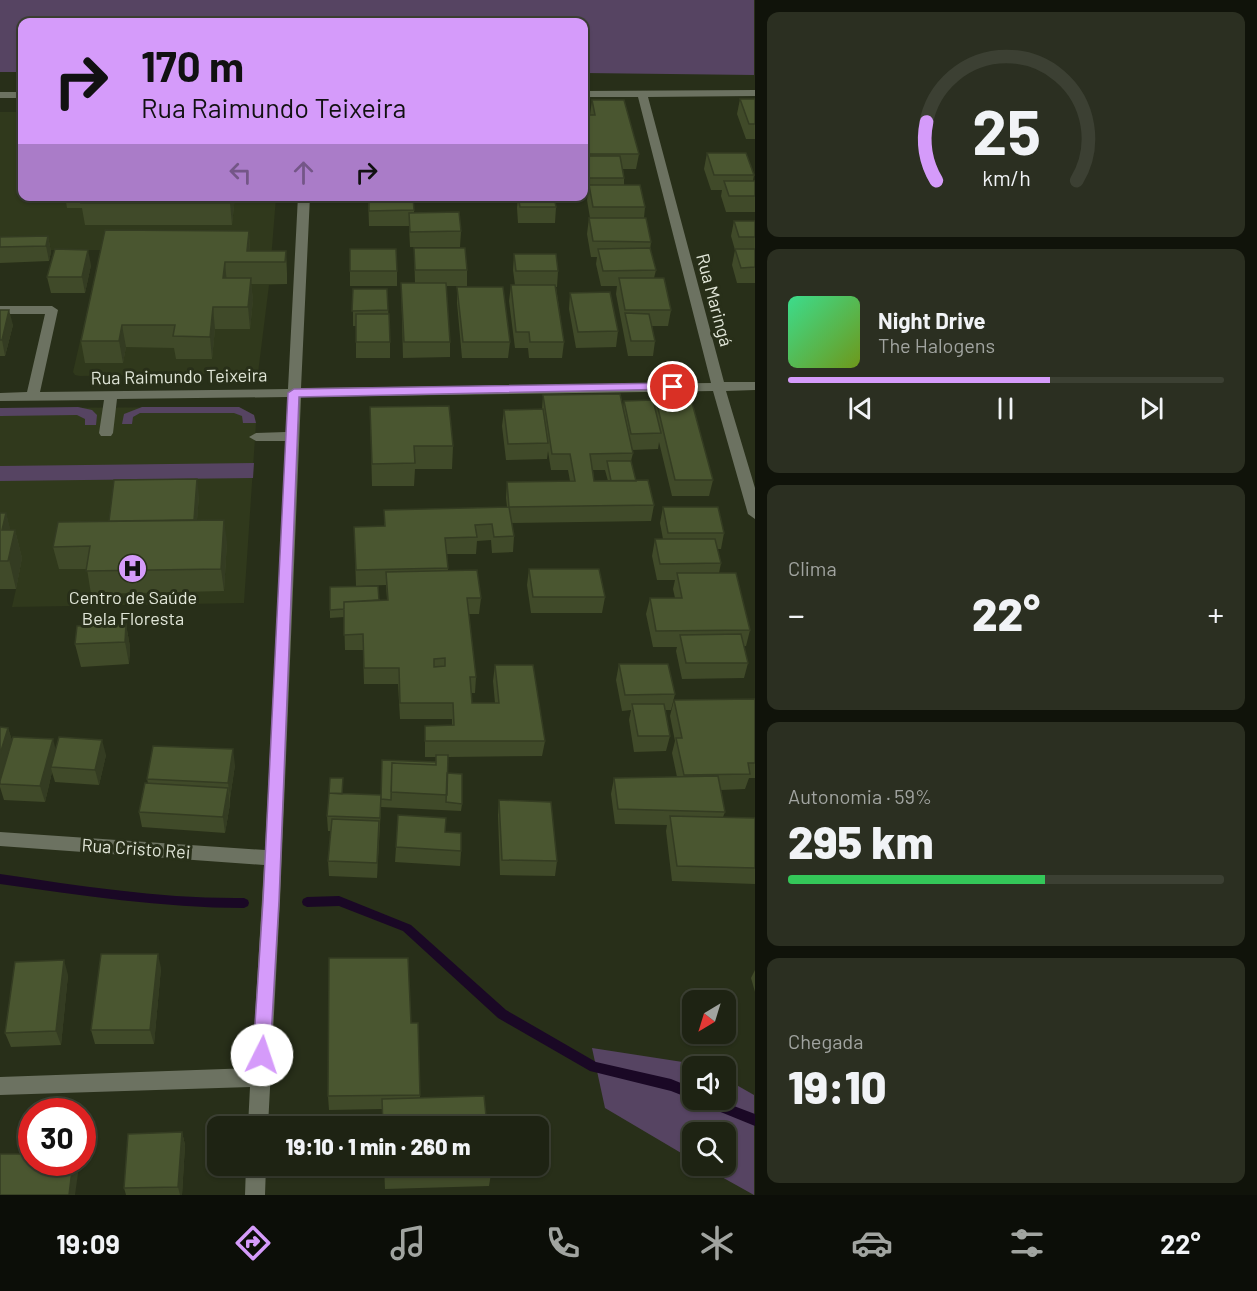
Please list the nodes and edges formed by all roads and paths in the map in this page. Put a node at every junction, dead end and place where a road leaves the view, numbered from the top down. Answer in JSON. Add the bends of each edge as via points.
{"nodes":[{"id":1,"x":642,"y":93,"type":"junction"},
{"id":2,"x":754,"y":93,"type":"edge"},
{"id":3,"x":588,"y":94,"type":"edge"},
{"id":4,"x":0,"y":95,"type":"edge"},
{"id":5,"x":18,"y":95,"type":"edge"},
{"id":6,"x":304,"y":201,"type":"edge"},
{"id":7,"x":0,"y":310,"type":"edge"},
{"id":8,"x":718,"y":386,"type":"junction"},
{"id":9,"x":754,"y":386,"type":"edge"},
{"id":10,"x":294,"y":393,"type":"junction"},
{"id":11,"x":111,"y":396,"type":"junction"},
{"id":12,"x":0,"y":397,"type":"edge"},
{"id":13,"x":32,"y":397,"type":"junction"},
{"id":14,"x":106,"y":433,"type":"dead end"},
{"id":15,"x":292,"y":436,"type":"junction"},
{"id":16,"x":256,"y":437,"type":"dead end"},
{"id":17,"x":754,"y":514,"type":"edge"},
{"id":18,"x":0,"y":839,"type":"edge"},
{"id":19,"x":273,"y":858,"type":"junction"},
{"id":20,"x":260,"y":1077,"type":"junction"},
{"id":21,"x":0,"y":1086,"type":"edge"},
{"id":22,"x":258,"y":1116,"type":"edge"},
{"id":23,"x":256,"y":1176,"type":"edge"},
{"id":24,"x":255,"y":1195,"type":"edge"}],
"edges":[{"from":1,"to":2,"type":"street"},
{"from":1,"to":3,"type":"street"},
{"from":1,"to":8,"type":"street","name":"Rua Maringá"},
{"from":4,"to":5,"type":"street"},
{"from":6,"to":10,"type":"street"},
{"from":7,"to":13,"type":"street","via":[[52,310]]},
{"from":8,"to":9,"type":"street","name":"Rua Raimundo Teixeira"},
{"from":8,"to":10,"type":"street","name":"Rua Raimundo Teixeira"},
{"from":8,"to":17,"type":"street","name":"Rua Maringá"},
{"from":10,"to":11,"type":"street","name":"Rua Raimundo Teixeira"},
{"from":10,"to":15,"type":"street"},
{"from":11,"to":13,"type":"street","name":"Rua Raimundo Teixeira"},
{"from":11,"to":14,"type":"street"},
{"from":12,"to":13,"type":"street","name":"Rua Raimundo Teixeira"},
{"from":15,"to":16,"type":"street"},
{"from":15,"to":19,"type":"street"},
{"from":18,"to":19,"type":"street","name":"Rua Cristo Rei"},
{"from":19,"to":20,"type":"street"},
{"from":20,"to":21,"type":"street"},
{"from":20,"to":22,"type":"street"},
{"from":23,"to":24,"type":"street"}]}
